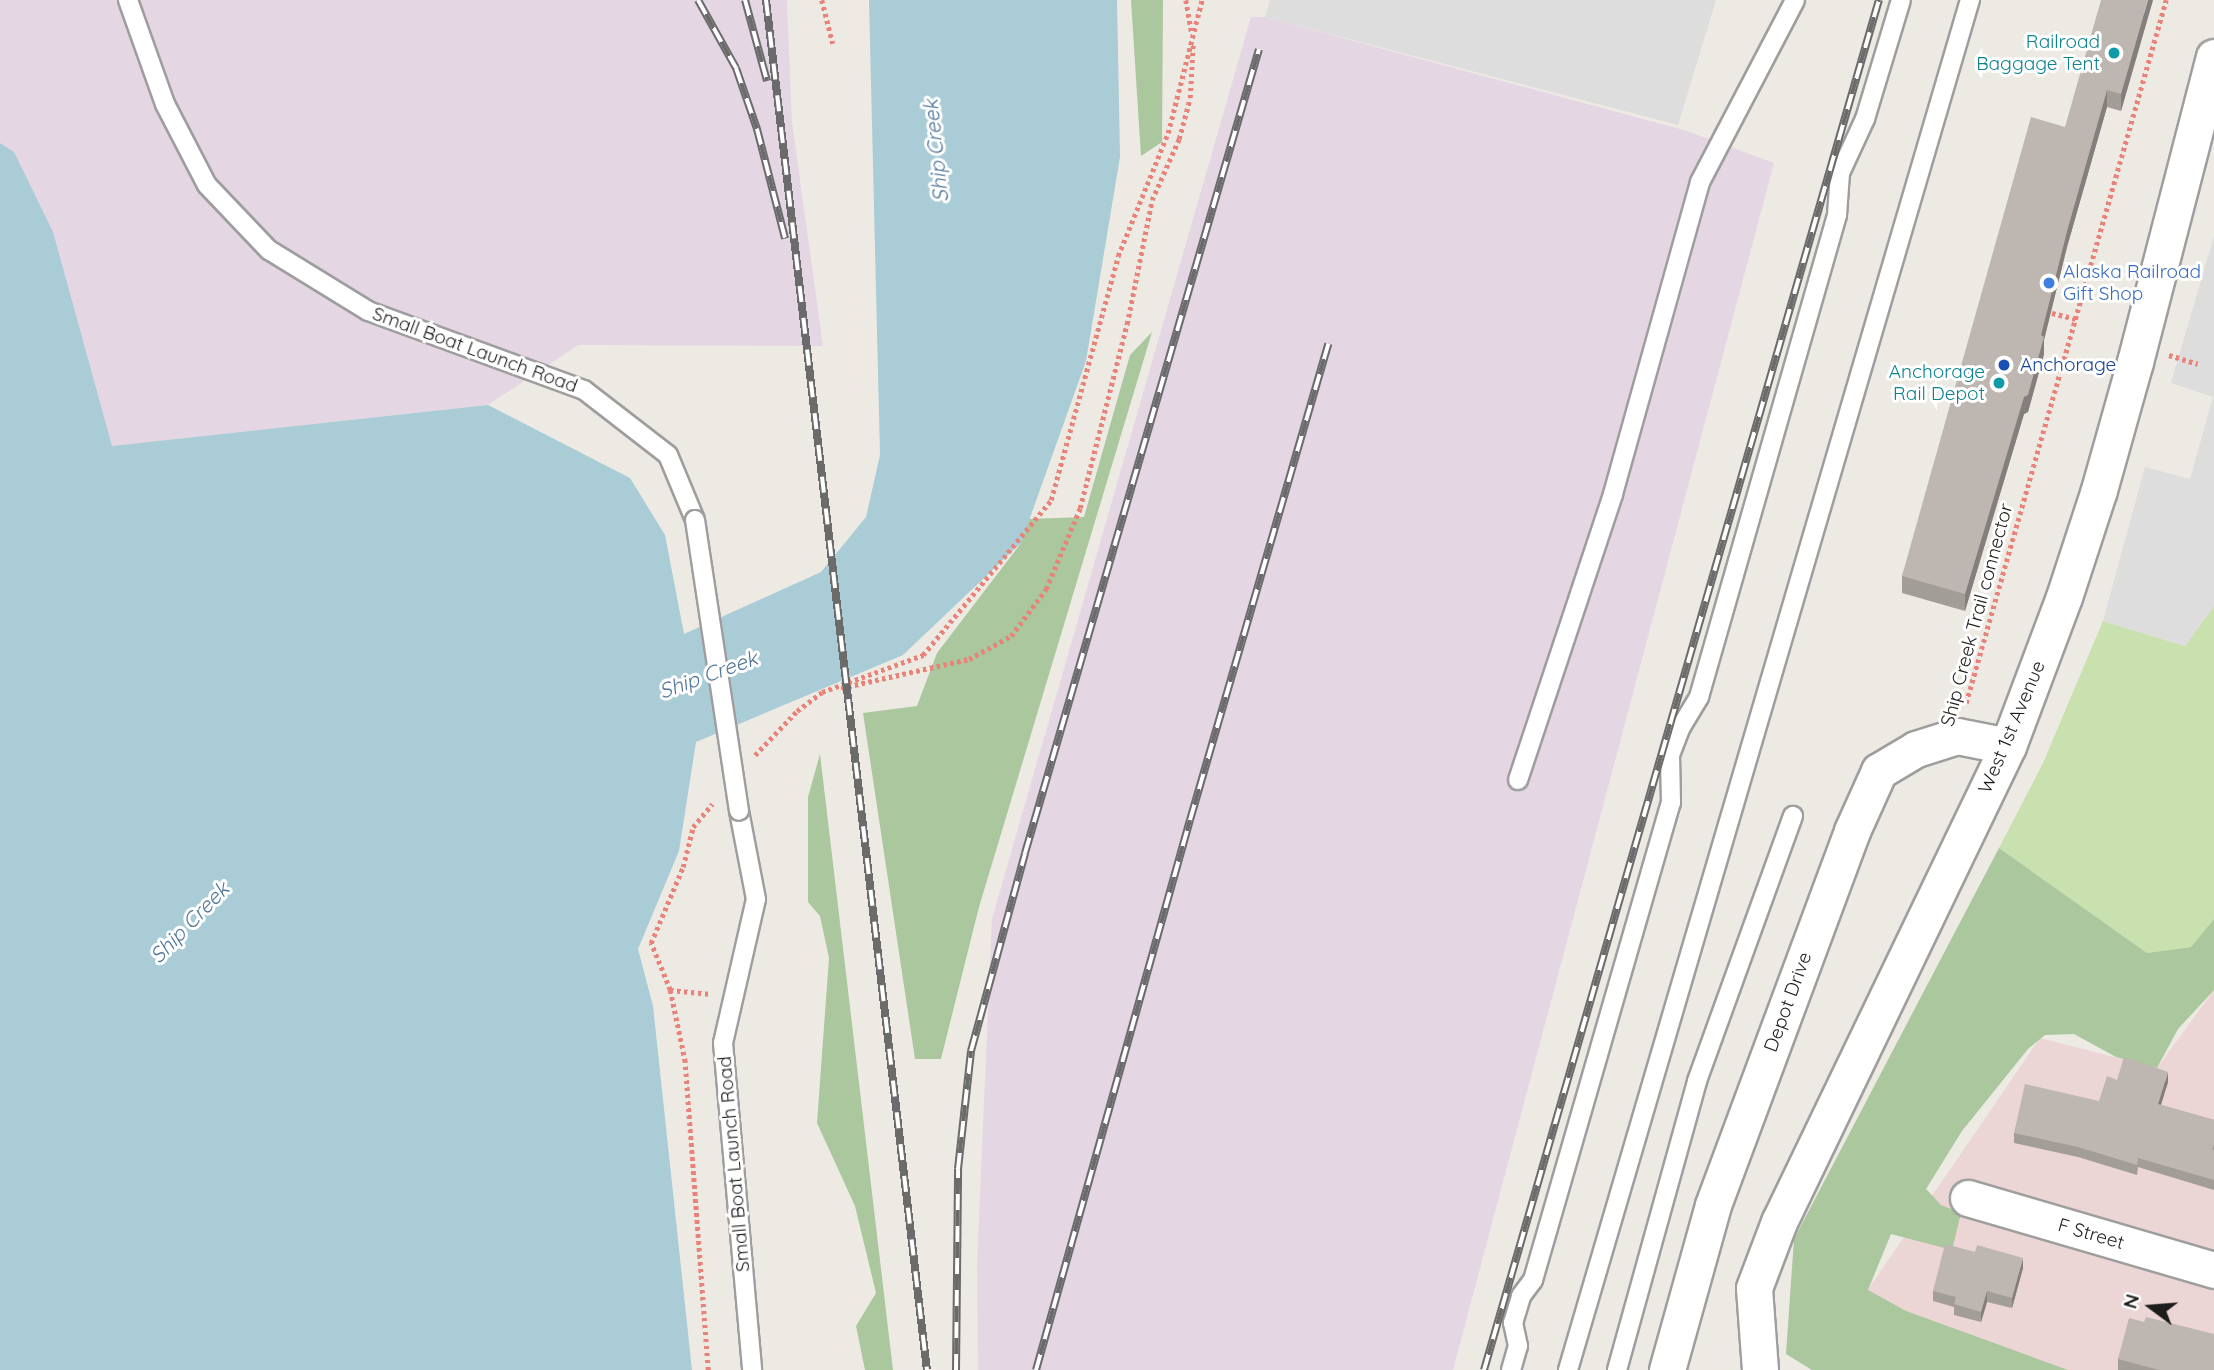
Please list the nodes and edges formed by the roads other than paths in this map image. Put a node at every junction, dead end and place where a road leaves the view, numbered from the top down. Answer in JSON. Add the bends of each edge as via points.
{"nodes":[{"id":1,"x":128,"y":0,"type":"edge"},
{"id":2,"x":1795,"y":0,"type":"edge"},
{"id":3,"x":1900,"y":0,"type":"edge"},
{"id":4,"x":1970,"y":0,"type":"edge"},
{"id":5,"x":2214,"y":57,"type":"edge"},
{"id":6,"x":2008,"y":746,"type":"junction"},
{"id":7,"x":1518,"y":780,"type":"dead end"},
{"id":8,"x":1794,"y":816,"type":"dead end"},
{"id":9,"x":1968,"y":1198,"type":"dead end"},
{"id":10,"x":2214,"y":1269,"type":"edge"},
{"id":11,"x":752,"y":1370,"type":"edge"},
{"id":12,"x":1511,"y":1370,"type":"edge"},
{"id":13,"x":1568,"y":1370,"type":"edge"},
{"id":14,"x":1617,"y":1370,"type":"edge"},
{"id":15,"x":1667,"y":1370,"type":"edge"},
{"id":16,"x":1760,"y":1370,"type":"edge"}],
"edges":[{"from":1,"to":11,"type":"lane","name":"Small Boat Launch Road","bridge":true,"via":[[165,104],[207,185],[269,250],[368,311],[584,390],[668,455],[695,520],[755,900],[723,1043]]},
{"from":2,"to":7,"type":"lane","via":[[1700,182],[1613,494]]},
{"from":3,"to":12,"type":"lane","via":[[1865,119],[1840,173],[1837,215],[1699,697],[1670,755],[1671,803],[1533,1280],[1521,1296],[1513,1323],[1518,1346]]},
{"from":4,"to":13,"type":"lane"},
{"from":5,"to":6,"type":"street","name":"West 1st Avenue","via":[[2099,490]]},
{"from":6,"to":15,"type":"street","name":"Depot Drive","via":[[1957,736],[1916,749],[1879,771],[1852,831],[1713,1205]]},
{"from":6,"to":16,"type":"street","name":"West 1st Avenue","via":[[1779,1222],[1754,1288]]},
{"from":8,"to":14,"type":"lane","via":[[1697,1081]]},
{"from":9,"to":10,"type":"street","name":"F Street"}]}
